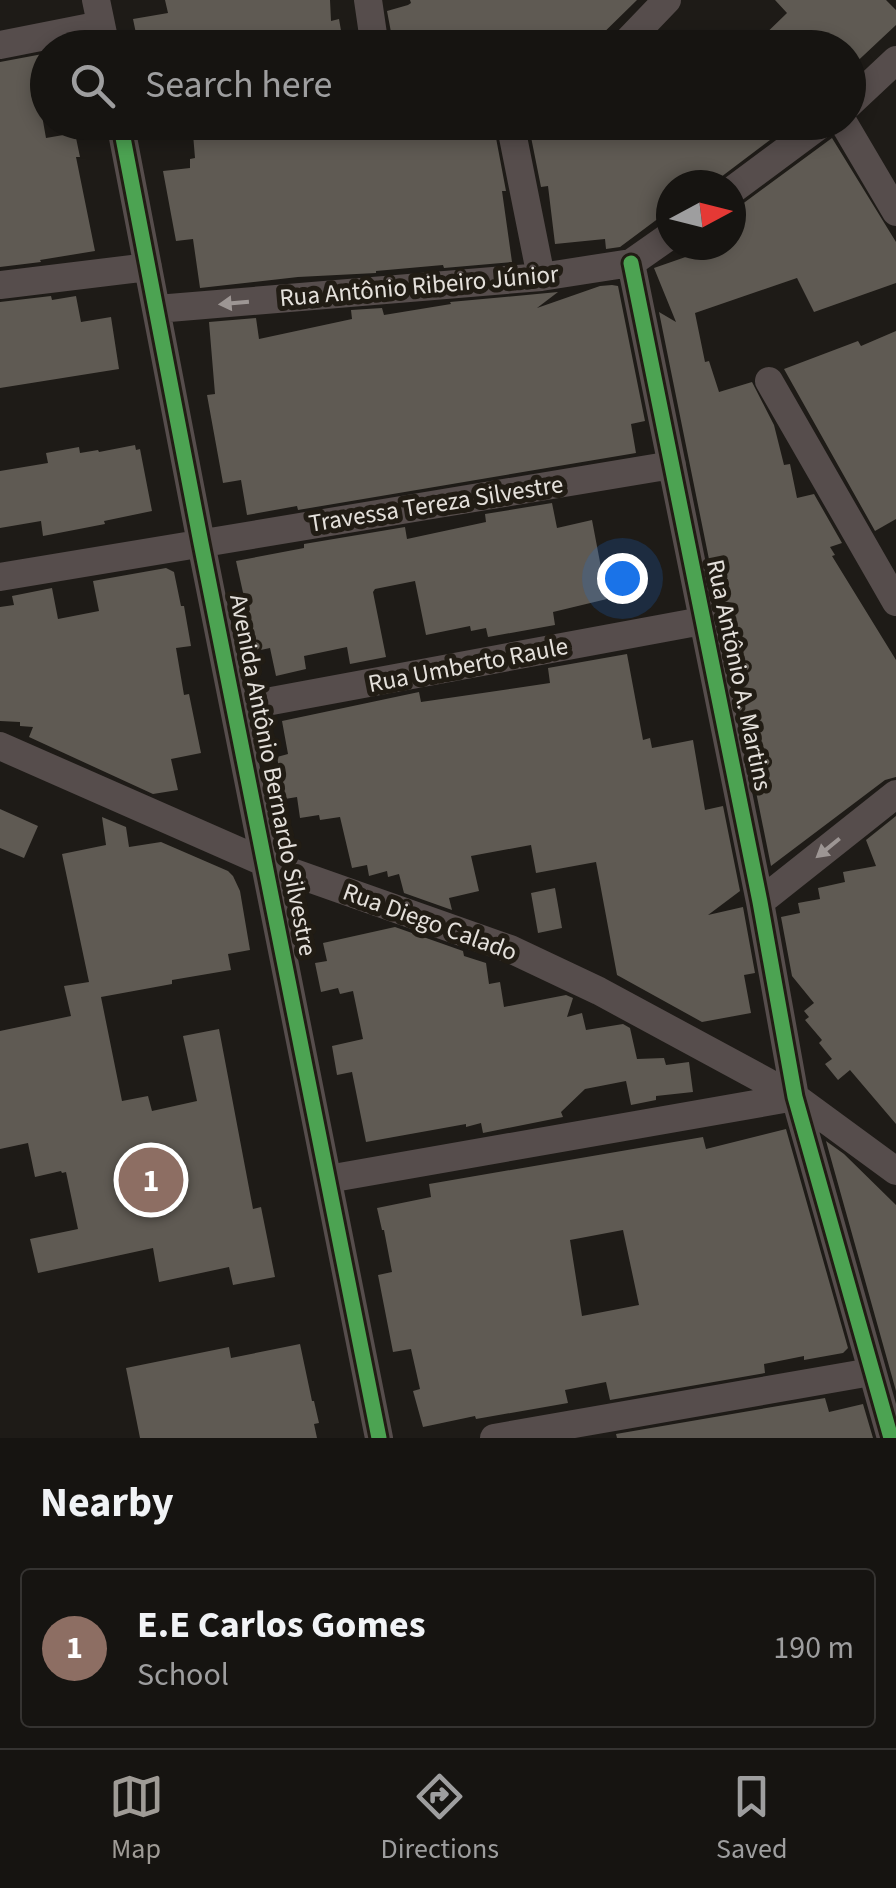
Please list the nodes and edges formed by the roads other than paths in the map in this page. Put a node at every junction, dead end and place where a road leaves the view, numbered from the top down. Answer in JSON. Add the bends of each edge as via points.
{"nodes":[{"id":1,"x":368,"y":0,"type":"edge"},
{"id":2,"x":667,"y":0,"type":"edge"},
{"id":3,"x":101,"y":24,"type":"edge"},
{"id":4,"x":72,"y":30,"type":"edge"},
{"id":5,"x":373,"y":30,"type":"edge"},
{"id":6,"x":638,"y":30,"type":"edge"},
{"id":7,"x":30,"y":39,"type":"edge"},
{"id":8,"x":0,"y":45,"type":"edge"},
{"id":9,"x":896,"y":60,"type":"edge"},
{"id":10,"x":896,"y":88,"type":"edge"},
{"id":11,"x":866,"y":91,"type":"edge"},
{"id":12,"x":866,"y":101,"type":"edge"},
{"id":13,"x":123,"y":140,"type":"edge"},
{"id":14,"x":514,"y":140,"type":"edge"},
{"id":15,"x":800,"y":140,"type":"edge"},
{"id":16,"x":863,"y":140,"type":"edge"},
{"id":17,"x":746,"y":180,"type":"edge"},
{"id":18,"x":896,"y":212,"type":"edge"},
{"id":19,"x":656,"y":245,"type":"edge"},
{"id":20,"x":631,"y":263,"type":"junction"},
{"id":21,"x":148,"y":267,"type":"junction"},
{"id":22,"x":541,"y":277,"type":"junction"},
{"id":23,"x":0,"y":285,"type":"edge"},
{"id":24,"x":157,"y":309,"type":"junction"},
{"id":25,"x":769,"y":381,"type":"dead end"},
{"id":26,"x":672,"y":464,"type":"junction"},
{"id":27,"x":201,"y":543,"type":"junction"},
{"id":28,"x":0,"y":577,"type":"edge"},
{"id":29,"x":896,"y":602,"type":"edge"},
{"id":30,"x":702,"y":621,"type":"junction"},
{"id":31,"x":234,"y":708,"type":"junction"},
{"id":32,"x":0,"y":746,"type":"edge"},
{"id":33,"x":896,"y":794,"type":"edge"},
{"id":34,"x":266,"y":863,"type":"junction"},
{"id":35,"x":760,"y":902,"type":"junction"},
{"id":36,"x":795,"y":1098,"type":"junction"},
{"id":37,"x":893,"y":1164,"type":"edge"},
{"id":38,"x":328,"y":1179,"type":"junction"},
{"id":39,"x":872,"y":1372,"type":"junction"},
{"id":40,"x":378,"y":1438,"type":"edge"},
{"id":41,"x":494,"y":1438,"type":"edge"},
{"id":42,"x":891,"y":1438,"type":"edge"}],
"edges":[{"from":1,"to":5,"type":"street"},
{"from":2,"to":6,"type":"street"},
{"from":3,"to":4,"type":"street"},
{"from":7,"to":8,"type":"street"},
{"from":9,"to":11,"type":"street"},
{"from":10,"to":12,"type":"street"},
{"from":13,"to":21,"type":"street","name":"Avenida Antônio Bernardo Silvestre"},
{"from":14,"to":22,"type":"street"},
{"from":15,"to":17,"type":"street"},
{"from":16,"to":18,"type":"street"},
{"from":19,"to":20,"type":"street","name":"Rua Antônio Ribeiro Júnior"},
{"from":20,"to":22,"type":"street","name":"Rua Antônio Ribeiro Júnior"},
{"from":20,"to":26,"type":"street","name":"Rua Antônio A. Martins"},
{"from":21,"to":23,"type":"street"},
{"from":21,"to":24,"type":"street","name":"Avenida Antônio Bernardo Silvestre"},
{"from":22,"to":24,"type":"street","name":"Rua Antônio Ribeiro Júnior","one_way":true},
{"from":24,"to":27,"type":"street","name":"Avenida Antônio Bernardo Silvestre"},
{"from":25,"to":29,"type":"street"},
{"from":26,"to":27,"type":"street","name":"Travessa Tereza Silvestre"},
{"from":26,"to":30,"type":"street","name":"Rua Antônio A. Martins"},
{"from":27,"to":28,"type":"street","name":"Travessa Tereza Silvestre"},
{"from":27,"to":31,"type":"street","name":"Avenida Antônio Bernardo Silvestre"},
{"from":30,"to":31,"type":"street","name":"Rua Umberto Raule"},
{"from":30,"to":35,"type":"street","name":"Rua Antônio A. Martins"},
{"from":31,"to":34,"type":"street","name":"Avenida Antônio Bernardo Silvestre"},
{"from":32,"to":34,"type":"street","name":"Rua Diego Calado"},
{"from":33,"to":35,"type":"street","one_way":true},
{"from":34,"to":36,"type":"street","name":"Rua Diego Calado","via":[[510,950]]},
{"from":34,"to":38,"type":"street","name":"Avenida Antônio Bernardo Silvestre"},
{"from":35,"to":36,"type":"street","name":"Rua Antônio A. Martins"},
{"from":36,"to":37,"type":"street","name":"Rua Diego Calado"},
{"from":36,"to":38,"type":"street"},
{"from":36,"to":39,"type":"street","name":"Rua Antônio A. Martins"},
{"from":38,"to":40,"type":"street","name":"Avenida Antônio Bernardo Silvestre"},
{"from":39,"to":41,"type":"street"},
{"from":39,"to":42,"type":"street","name":"Rua Antônio A. Martins"}]}
